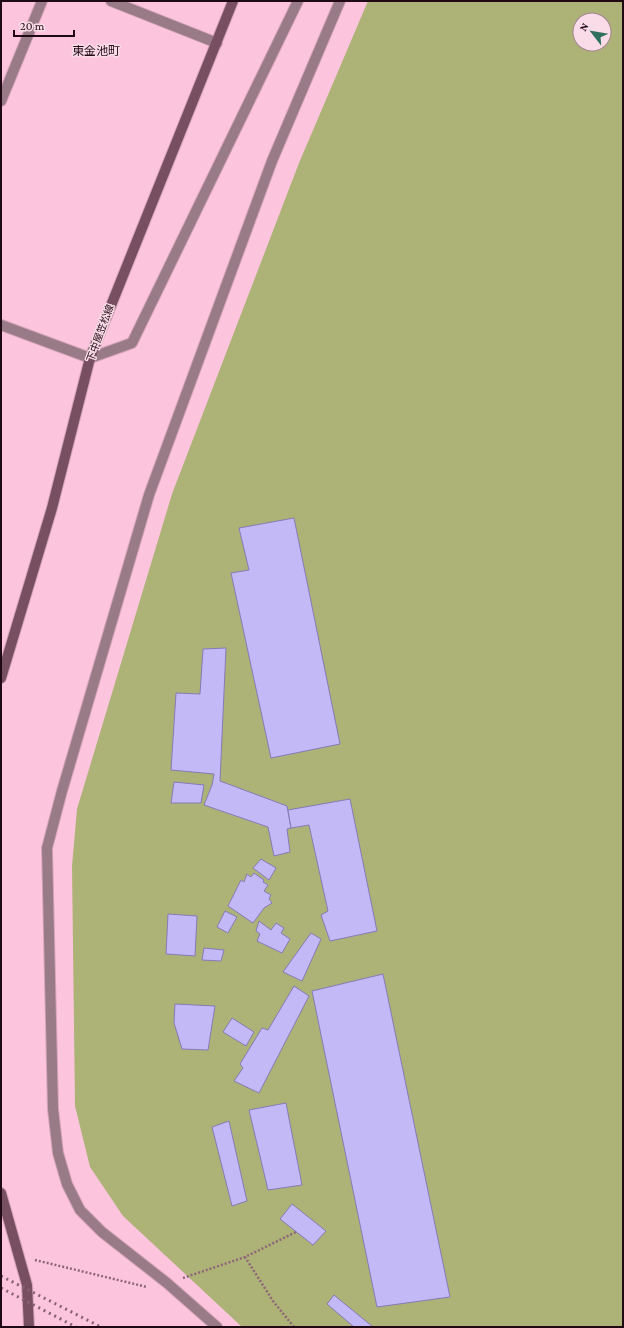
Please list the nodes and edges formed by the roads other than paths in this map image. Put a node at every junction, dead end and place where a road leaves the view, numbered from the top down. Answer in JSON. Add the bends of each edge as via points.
{"nodes":[{"id":1,"x":42,"y":1,"type":"edge"},
{"id":2,"x":111,"y":1,"type":"edge"},
{"id":3,"x":233,"y":1,"type":"edge"},
{"id":4,"x":298,"y":1,"type":"edge"},
{"id":5,"x":340,"y":1,"type":"edge"},
{"id":6,"x":217,"y":43,"type":"junction"},
{"id":7,"x":1,"y":101,"type":"edge"},
{"id":8,"x":1,"y":325,"type":"edge"},
{"id":9,"x":90,"y":358,"type":"junction"},
{"id":10,"x":1,"y":678,"type":"edge"},
{"id":11,"x":1,"y":1193,"type":"edge"},
{"id":12,"x":29,"y":1327,"type":"edge"},
{"id":13,"x":217,"y":1327,"type":"edge"}],
"edges":[{"from":1,"to":7,"type":"street"},
{"from":2,"to":6,"type":"street"},
{"from":3,"to":6,"type":"main road","name":"下中屋笠松線"},
{"from":4,"to":9,"type":"street","via":[[132,343]]},
{"from":5,"to":13,"type":"street","via":[[272,161],[149,495],[47,848],[53,1109],[58,1153],[67,1184],[80,1210],[102,1232],[167,1283]]},
{"from":6,"to":9,"type":"main road","name":"下中屋笠松線"},
{"from":8,"to":9,"type":"street"},
{"from":9,"to":10,"type":"main road","name":"下中屋笠松線","via":[[52,508]]},
{"from":11,"to":12,"type":"main road","via":[[26,1285]]}]}
